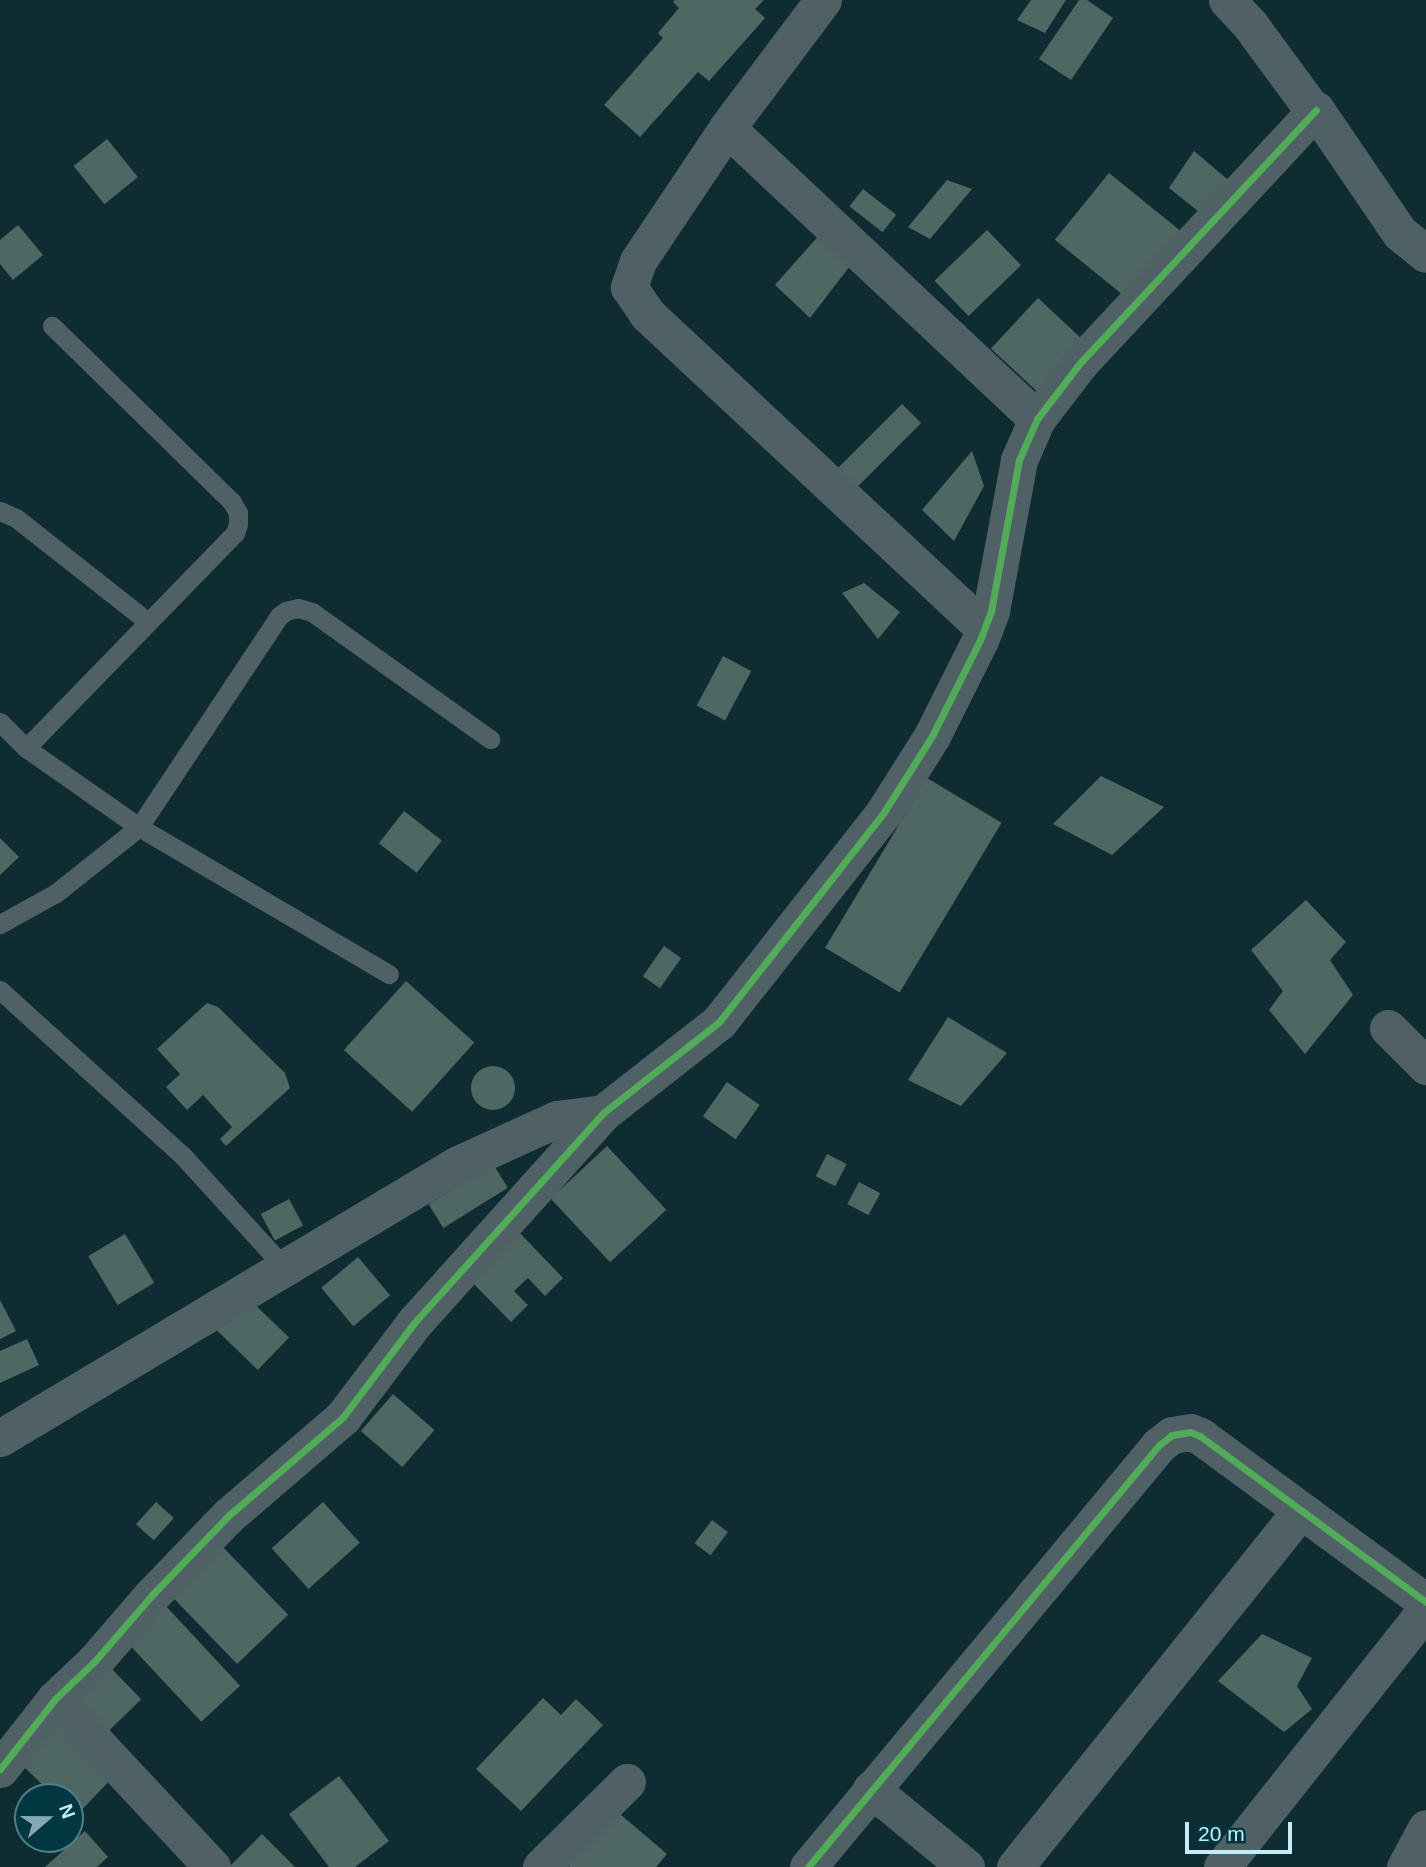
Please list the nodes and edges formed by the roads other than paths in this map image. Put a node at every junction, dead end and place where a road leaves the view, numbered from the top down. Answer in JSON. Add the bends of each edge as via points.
{"nodes":[{"id":1,"x":823,"y":0,"type":"edge"},
{"id":2,"x":1227,"y":0,"type":"edge"},
{"id":3,"x":1316,"y":110,"type":"junction"},
{"id":4,"x":727,"y":128,"type":"junction"},
{"id":5,"x":1426,"y":254,"type":"edge"},
{"id":6,"x":52,"y":326,"type":"dead end"},
{"id":7,"x":1037,"y":419,"type":"junction"},
{"id":8,"x":0,"y":511,"type":"edge"},
{"id":9,"x":148,"y":622,"type":"junction"},
{"id":10,"x":984,"y":628,"type":"junction"},
{"id":11,"x":0,"y":722,"type":"edge"},
{"id":12,"x":490,"y":739,"type":"dead end"},
{"id":13,"x":26,"y":748,"type":"junction"},
{"id":14,"x":139,"y":827,"type":"junction"},
{"id":15,"x":0,"y":924,"type":"edge"},
{"id":16,"x":389,"y":974,"type":"dead end"},
{"id":17,"x":0,"y":990,"type":"edge"},
{"id":18,"x":1388,"y":1028,"type":"dead end"},
{"id":19,"x":1426,"y":1066,"type":"edge"},
{"id":20,"x":603,"y":1114,"type":"junction"},
{"id":21,"x":284,"y":1267,"type":"junction"},
{"id":22,"x":0,"y":1438,"type":"edge"},
{"id":23,"x":1300,"y":1511,"type":"junction"},
{"id":24,"x":1426,"y":1602,"type":"edge"},
{"id":25,"x":1426,"y":1610,"type":"edge"},
{"id":26,"x":55,"y":1699,"type":"junction"},
{"id":27,"x":0,"y":1769,"type":"edge"},
{"id":28,"x":627,"y":1782,"type":"dead end"},
{"id":29,"x":871,"y":1789,"type":"junction"},
{"id":30,"x":1426,"y":1828,"type":"edge"},
{"id":31,"x":212,"y":1867,"type":"edge"},
{"id":32,"x":541,"y":1867,"type":"edge"},
{"id":33,"x":808,"y":1867,"type":"edge"},
{"id":34,"x":966,"y":1867,"type":"edge"},
{"id":35,"x":1015,"y":1867,"type":"edge"},
{"id":36,"x":1222,"y":1867,"type":"edge"},
{"id":37,"x":1405,"y":1867,"type":"edge"}],
"edges":[{"from":1,"to":4,"type":"street"},
{"from":2,"to":3,"type":"street"},
{"from":3,"to":5,"type":"street","via":[[1400,233]]},
{"from":3,"to":7,"type":"street","via":[[1080,363]]},
{"from":4,"to":7,"type":"street"},
{"from":4,"to":10,"type":"street","via":[[638,261],[629,287],[634,299]]},
{"from":6,"to":9,"type":"lane","via":[[232,502],[238,513],[235,533]]},
{"from":7,"to":10,"type":"street","via":[[1019,460]]},
{"from":8,"to":9,"type":"lane","via":[[16,518]]},
{"from":9,"to":13,"type":"lane"},
{"from":10,"to":20,"type":"street","via":[[932,736],[884,813],[719,1022]]},
{"from":11,"to":13,"type":"lane"},
{"from":12,"to":14,"type":"lane","via":[[312,612],[298,608],[279,616]]},
{"from":13,"to":14,"type":"lane"},
{"from":14,"to":15,"type":"lane","via":[[56,893]]},
{"from":14,"to":16,"type":"lane"},
{"from":17,"to":21,"type":"lane","via":[[183,1156]]},
{"from":18,"to":19,"type":"street"},
{"from":20,"to":21,"type":"street","via":[[557,1119],[458,1164]]},
{"from":20,"to":26,"type":"street","via":[[414,1324],[343,1416],[228,1516]]},
{"from":21,"to":22,"type":"street"},
{"from":23,"to":24,"type":"street"},
{"from":23,"to":29,"type":"street","via":[[1200,1436],[1190,1432],[1172,1435]]},
{"from":23,"to":35,"type":"street"},
{"from":25,"to":36,"type":"street"},
{"from":26,"to":27,"type":"street"},
{"from":26,"to":31,"type":"street"},
{"from":28,"to":32,"type":"street"},
{"from":29,"to":33,"type":"street"},
{"from":29,"to":34,"type":"street"},
{"from":30,"to":37,"type":"street"}]}
